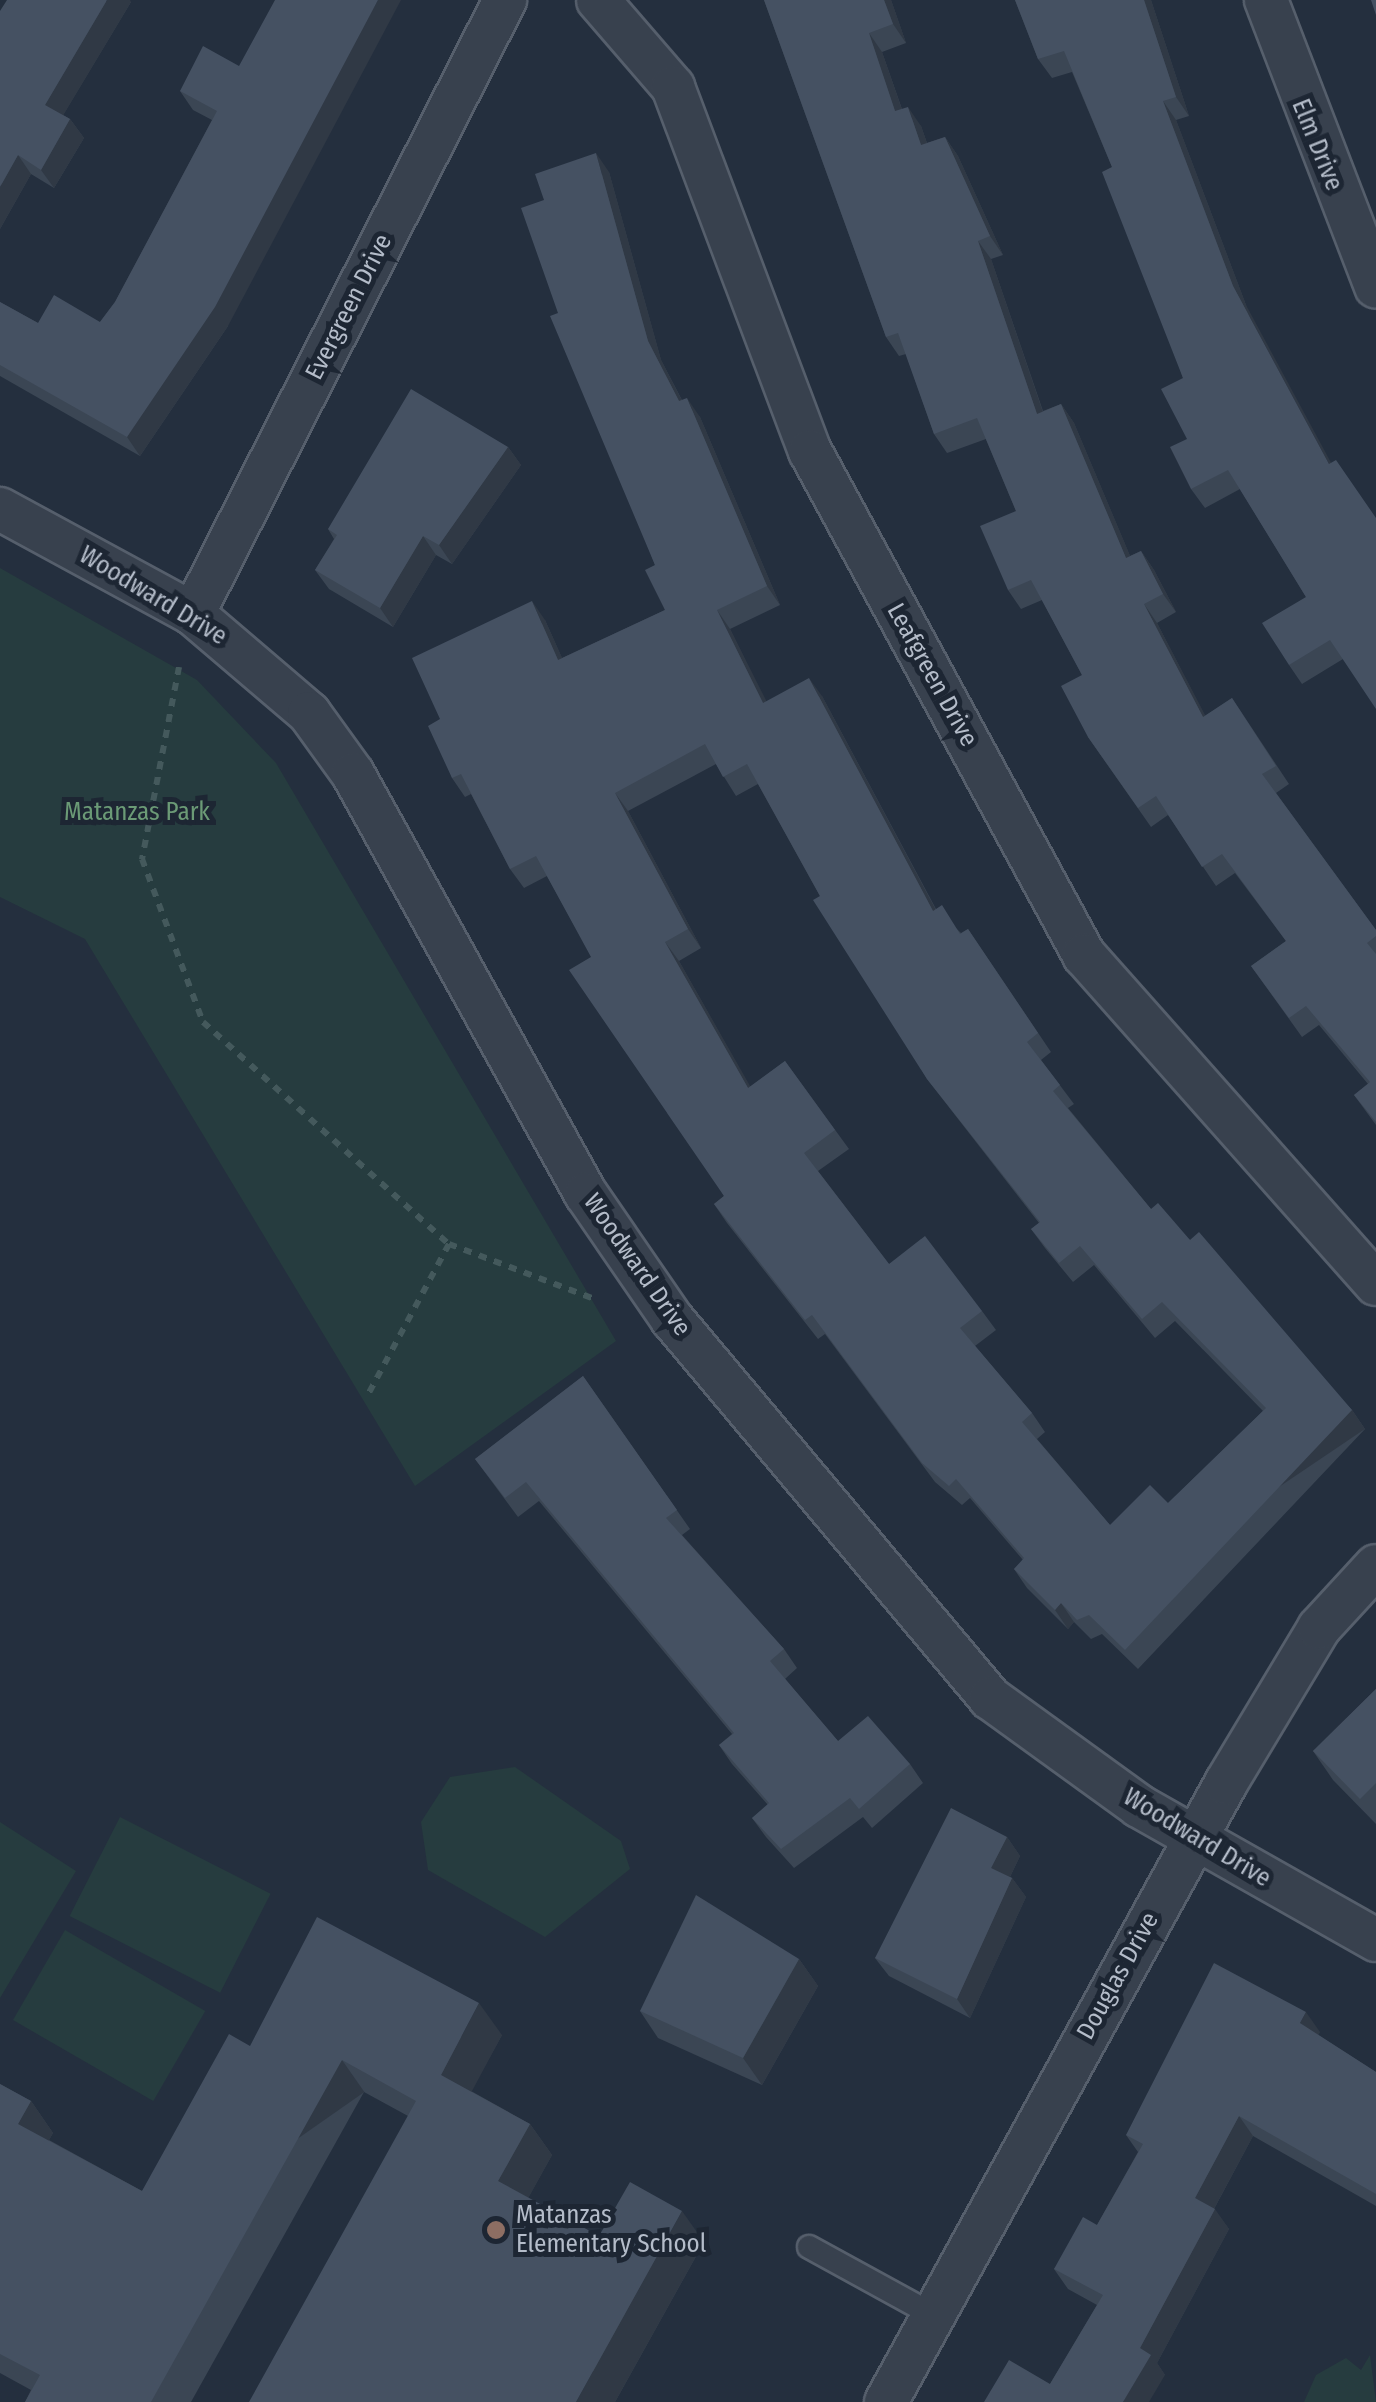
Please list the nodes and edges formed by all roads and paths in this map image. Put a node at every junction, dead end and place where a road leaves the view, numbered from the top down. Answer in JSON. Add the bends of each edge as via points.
{"nodes":[{"id":1,"x":505,"y":0,"type":"edge"},
{"id":2,"x":598,"y":0,"type":"edge"},
{"id":3,"x":1266,"y":0,"type":"edge"},
{"id":4,"x":1376,"y":287,"type":"edge"},
{"id":5,"x":0,"y":508,"type":"edge"},
{"id":6,"x":194,"y":614,"type":"junction"},
{"id":7,"x":449,"y":1244,"type":"junction"},
{"id":8,"x":1376,"y":1284,"type":"edge"},
{"id":9,"x":606,"y":1303,"type":"dead end"},
{"id":10,"x":367,"y":1396,"type":"dead end"},
{"id":11,"x":1376,"y":1566,"type":"edge"},
{"id":12,"x":1193,"y":1839,"type":"junction"},
{"id":13,"x":1376,"y":1940,"type":"edge"},
{"id":14,"x":809,"y":2246,"type":"dead end"},
{"id":15,"x":933,"y":2315,"type":"junction"},
{"id":16,"x":886,"y":2402,"type":"edge"}],
"edges":[{"from":1,"to":6,"type":"street","name":"Evergreen Drive"},
{"from":2,"to":8,"type":"street","name":"Leafgreen Drive","via":[[673,87],[810,452],[1084,955]]},
{"from":3,"to":4,"type":"street","name":"Elm Drive"},
{"from":5,"to":6,"type":"street","name":"Woodward Drive"},
{"from":6,"to":7,"type":"path","via":[[142,859],[203,1022]]},
{"from":6,"to":12,"type":"street","name":"Woodward Drive","via":[[262,664],[352,774],[586,1194],[823,1508],[990,1698]]},
{"from":7,"to":9,"type":"path"},
{"from":7,"to":10,"type":"path"},
{"from":11,"to":12,"type":"street","name":"Douglas Drive","via":[[1319,1628]]},
{"from":12,"to":13,"type":"street","name":"Woodward Drive"},
{"from":12,"to":15,"type":"street","name":"Douglas Drive"},
{"from":14,"to":15,"type":"lane"},
{"from":15,"to":16,"type":"street","name":"Douglas Drive"}]}
